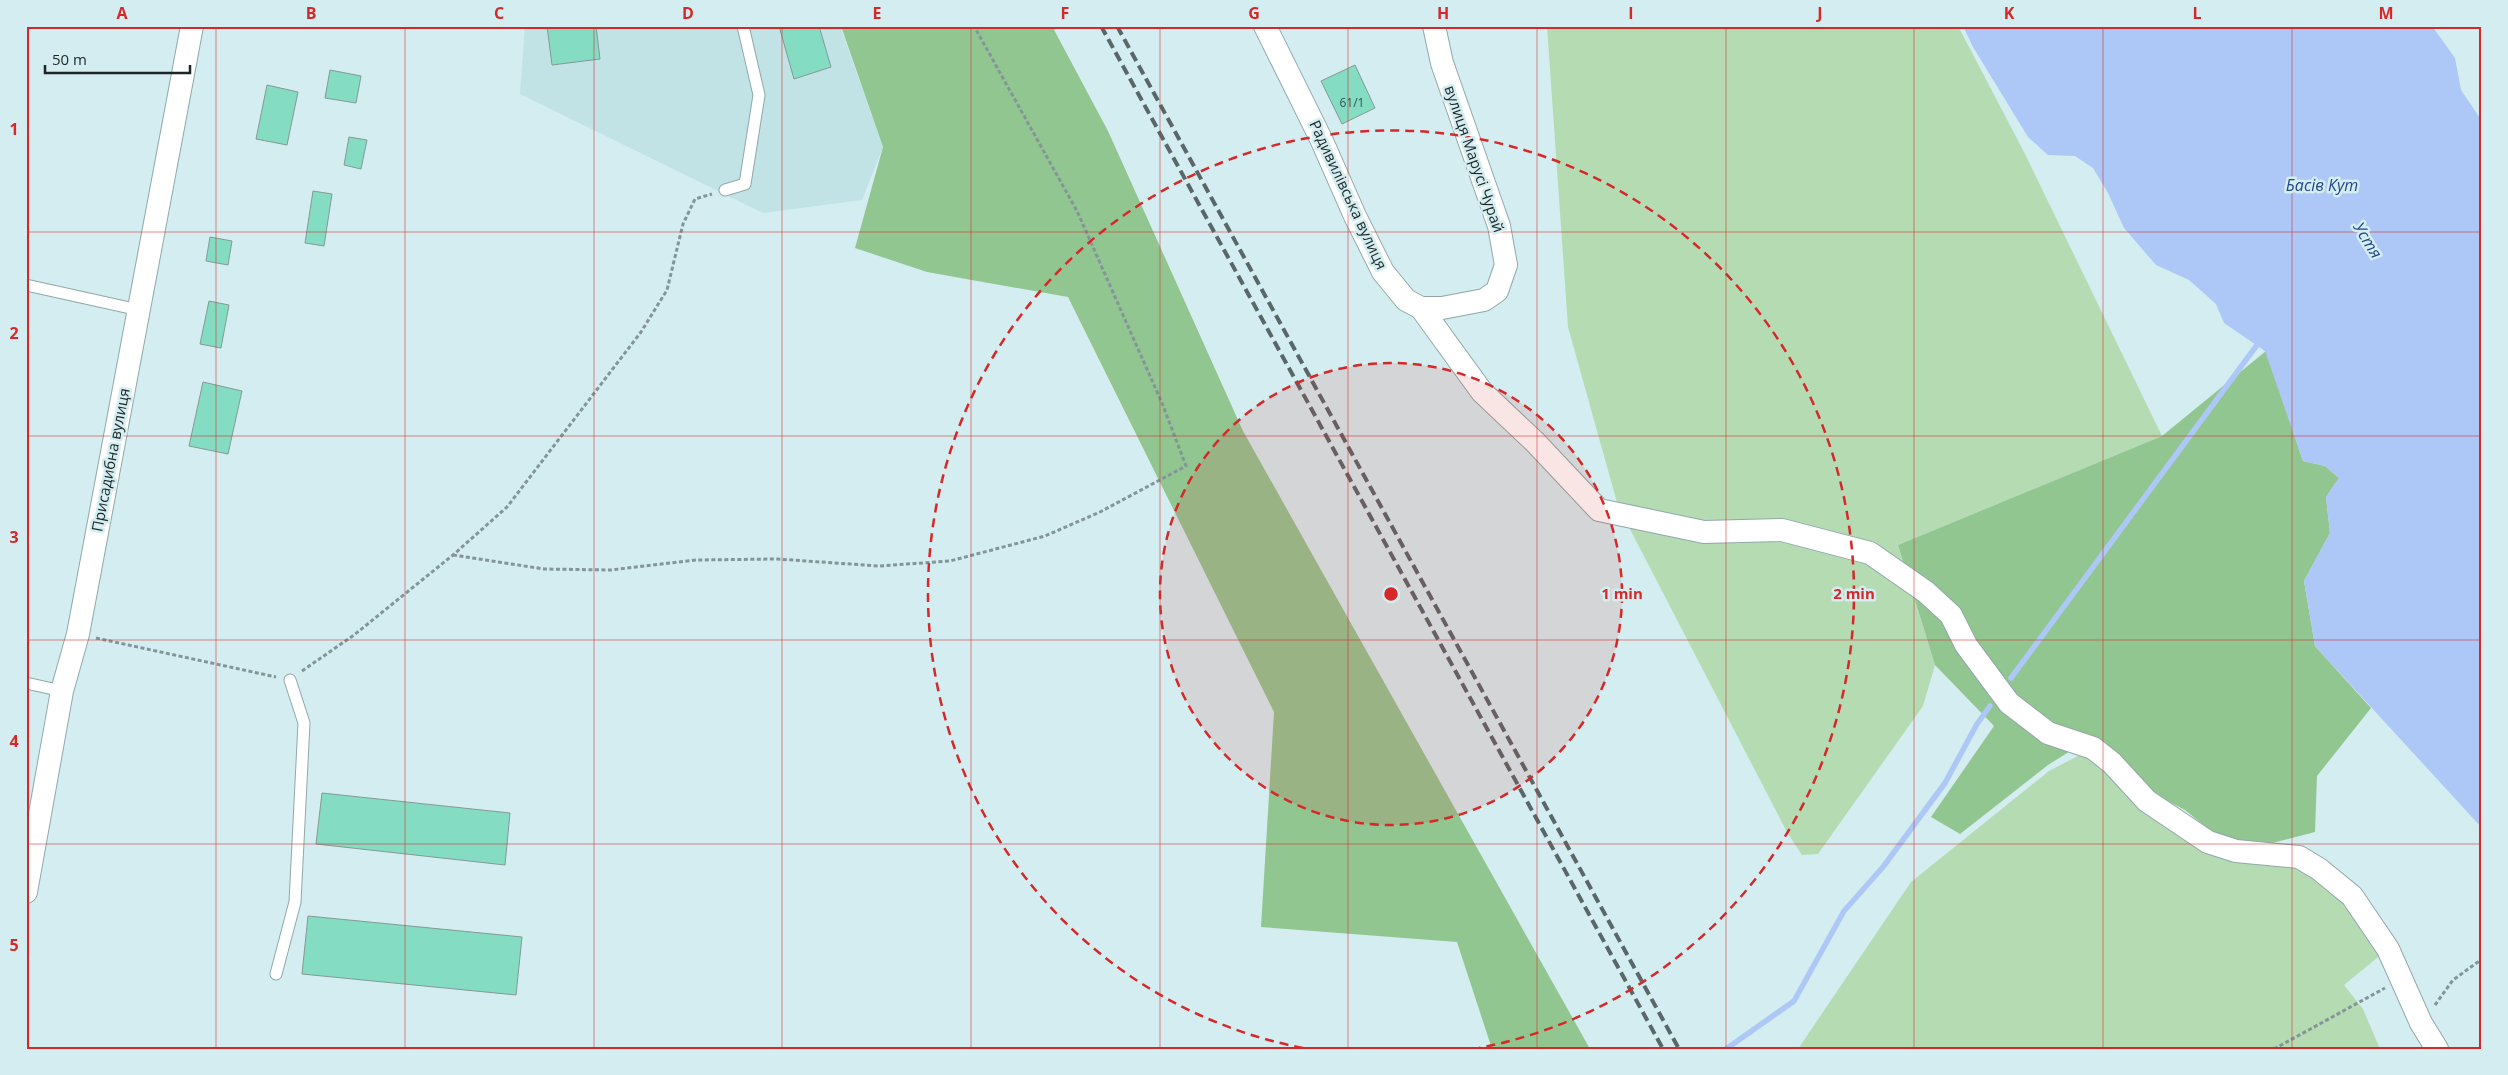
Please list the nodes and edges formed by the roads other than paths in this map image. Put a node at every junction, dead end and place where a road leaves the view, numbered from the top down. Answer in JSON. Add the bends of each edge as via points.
{"nodes":[{"id":1,"x":192,"y":26,"type":"edge"},
{"id":2,"x":743,"y":26,"type":"edge"},
{"id":3,"x":1265,"y":26,"type":"edge"},
{"id":4,"x":1434,"y":26,"type":"edge"},
{"id":5,"x":725,"y":190,"type":"road end"},
{"id":6,"x":26,"y":286,"type":"edge"},
{"id":7,"x":1421,"y":308,"type":"junction"},
{"id":8,"x":139,"y":310,"type":"junction"},
{"id":9,"x":290,"y":680,"type":"road end"},
{"id":10,"x":26,"y":683,"type":"edge"},
{"id":11,"x":62,"y":690,"type":"junction"},
{"id":12,"x":26,"y":892,"type":"edge"},
{"id":13,"x":276,"y":974,"type":"dead end"},
{"id":14,"x":2437,"y":1049,"type":"edge"}],
"edges":[{"from":1,"to":8,"type":"street","name":"Присадибна вулиця"},
{"from":2,"to":5,"type":"lane","via":[[760,95],[746,184]]},
{"from":3,"to":7,"type":"street","name":"Радивилівська вулиця","via":[[1383,272],[1406,300]]},
{"from":4,"to":7,"type":"street","name":"вулиця Марусі Чурай","via":[[1442,63],[1498,226],[1506,265],[1497,291],[1484,300],[1442,308]]},
{"from":6,"to":8,"type":"lane"},
{"from":7,"to":14,"type":"street","name":"Радивилівська вулиця","via":[[1482,392],[1599,510],[1704,532],[1782,530],[1870,553],[1926,592],[1951,615],[1966,645],[2009,703],[2048,733],[2093,748],[2112,763],[2147,801],[2208,842],[2236,851],[2299,857],[2319,869],[2352,896],[2388,949],[2421,1023]]},
{"from":8,"to":11,"type":"street","name":"Присадибна вулиця","via":[[78,634]]},
{"from":9,"to":13,"type":"lane","via":[[304,723],[295,902]]},
{"from":10,"to":11,"type":"lane"},
{"from":11,"to":12,"type":"street","name":"Присадибна вулиця"}]}
